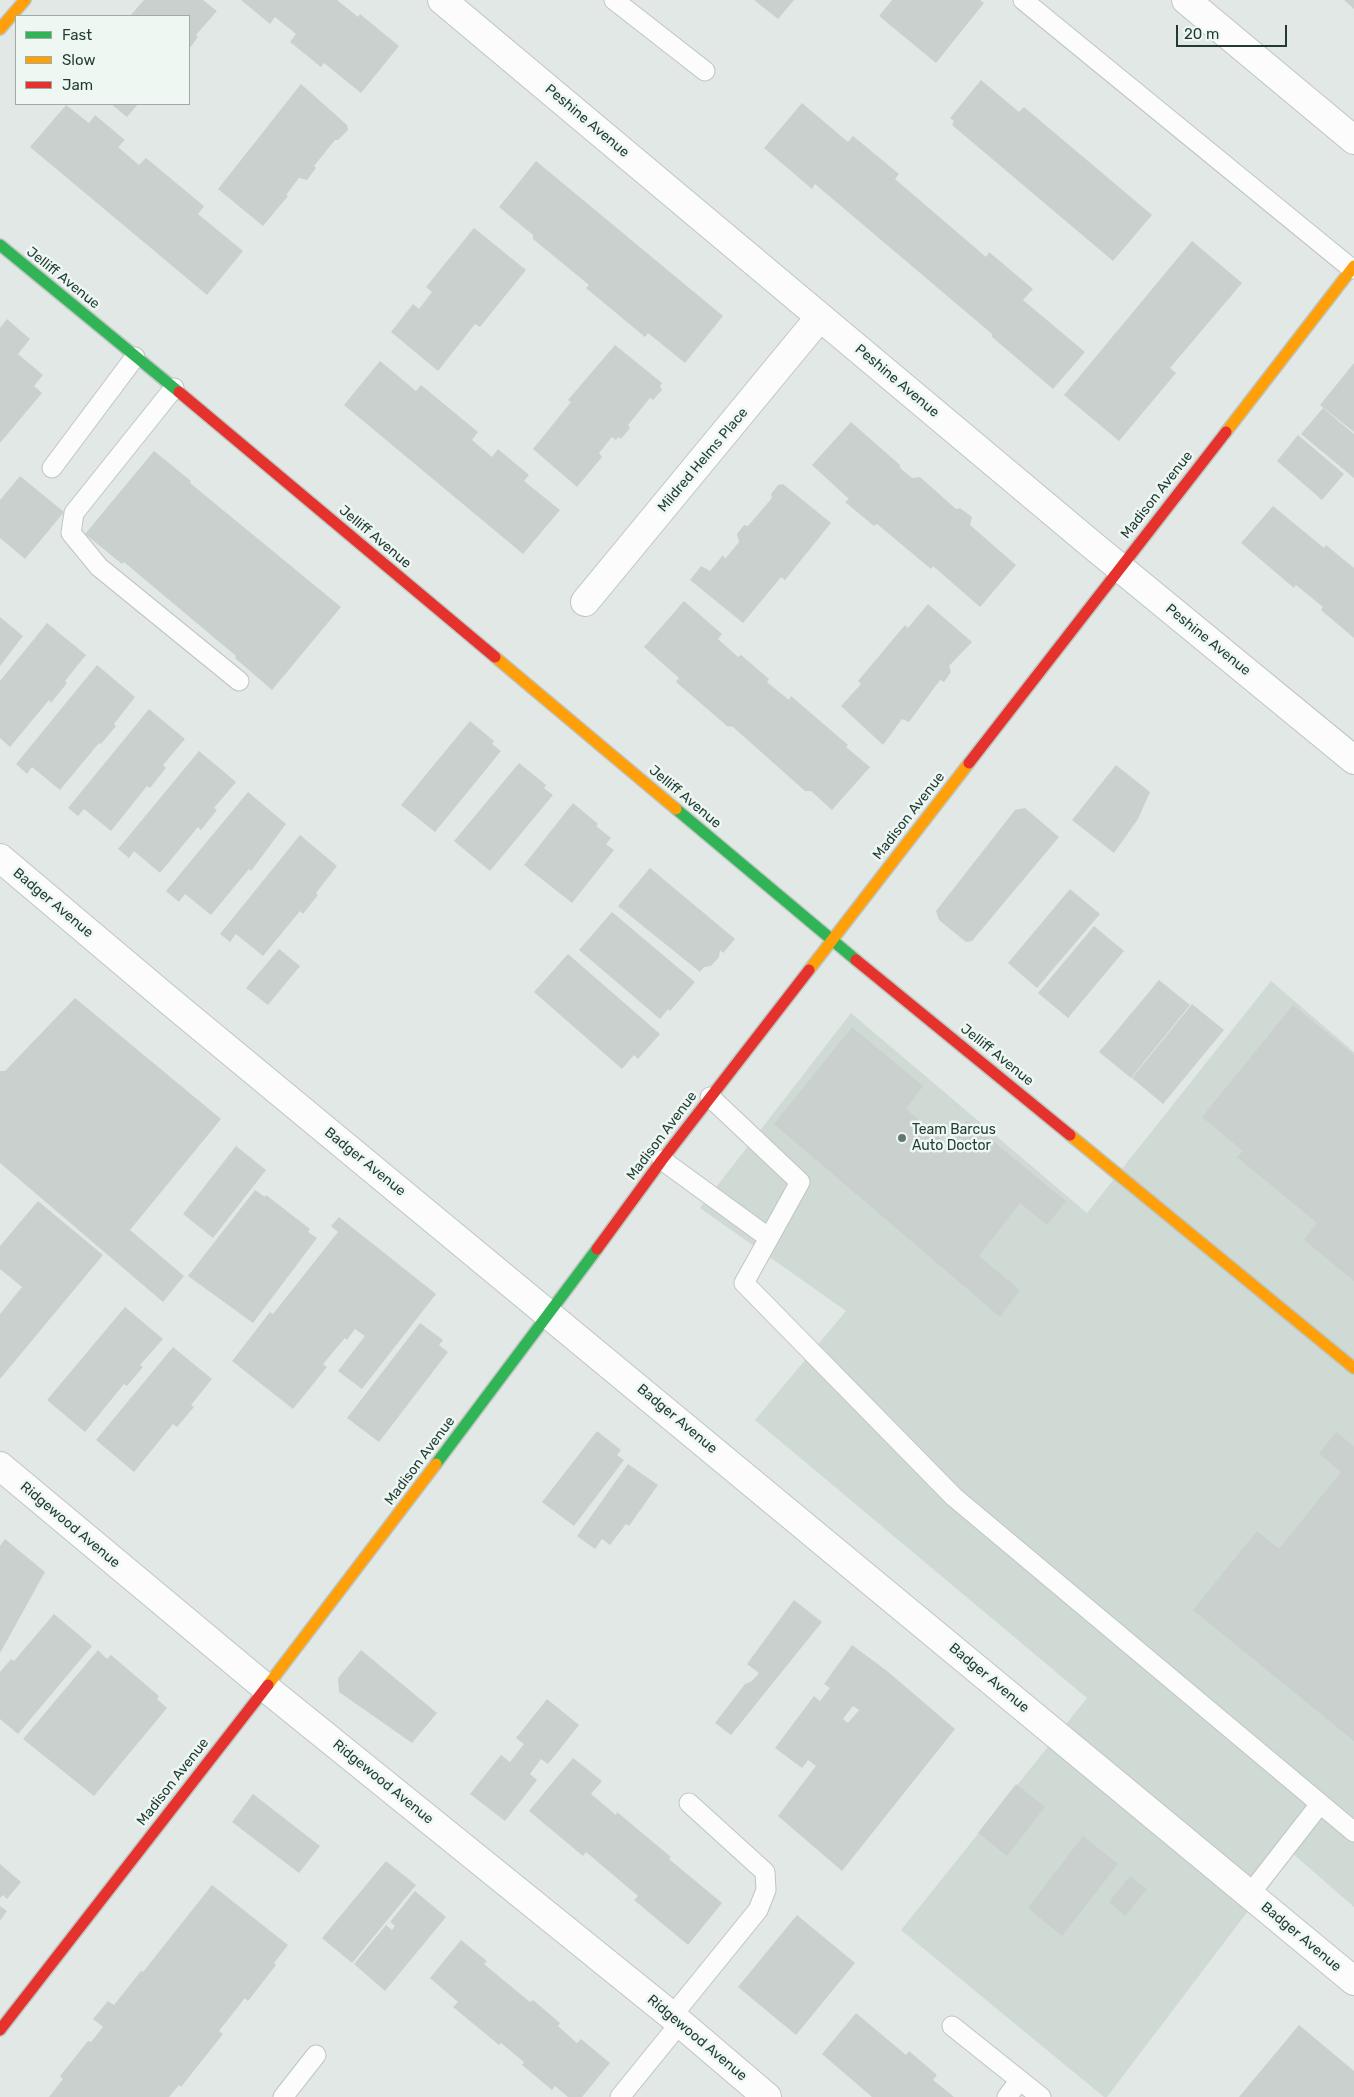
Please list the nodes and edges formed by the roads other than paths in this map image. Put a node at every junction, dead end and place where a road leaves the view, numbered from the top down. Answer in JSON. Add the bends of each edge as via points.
{"nodes":[{"id":1,"x":25,"y":0,"type":"edge"},
{"id":2,"x":443,"y":0,"type":"edge"},
{"id":3,"x":614,"y":0,"type":"edge"},
{"id":4,"x":1023,"y":0,"type":"edge"},
{"id":5,"x":1186,"y":0,"type":"edge"},
{"id":6,"x":0,"y":29,"type":"edge"},
{"id":7,"x":704,"y":71,"type":"dead end"},
{"id":8,"x":1354,"y":140,"type":"edge"},
{"id":9,"x":0,"y":245,"type":"edge"},
{"id":10,"x":1353,"y":267,"type":"edge"},
{"id":11,"x":820,"y":317,"type":"junction"},
{"id":12,"x":135,"y":357,"type":"junction"},
{"id":13,"x":174,"y":388,"type":"junction"},
{"id":14,"x":52,"y":468,"type":"dead end"},
{"id":15,"x":1120,"y":568,"type":"junction"},
{"id":16,"x":585,"y":602,"type":"dead end"},
{"id":17,"x":239,"y":681,"type":"dead end"},
{"id":18,"x":1354,"y":760,"type":"edge"},
{"id":19,"x":0,"y":858,"type":"edge"},
{"id":20,"x":832,"y":940,"type":"junction"},
{"id":21,"x":710,"y":1097,"type":"junction"},
{"id":22,"x":662,"y":1160,"type":"junction"},
{"id":23,"x":769,"y":1238,"type":"junction"},
{"id":24,"x":550,"y":1314,"type":"junction"},
{"id":25,"x":1354,"y":1368,"type":"edge"},
{"id":26,"x":0,"y":1466,"type":"edge"},
{"id":27,"x":266,"y":1688,"type":"junction"},
{"id":28,"x":689,"y":1803,"type":"dead end"},
{"id":29,"x":1320,"y":1804,"type":"junction"},
{"id":30,"x":1354,"y":1832,"type":"edge"},
{"id":31,"x":1250,"y":1894,"type":"junction"},
{"id":32,"x":1354,"y":1981,"type":"edge"},
{"id":33,"x":676,"y":2019,"type":"junction"},
{"id":34,"x":952,"y":2026,"type":"dead end"},
{"id":35,"x":0,"y":2030,"type":"edge"},
{"id":36,"x":316,"y":2055,"type":"dead end"},
{"id":37,"x":1020,"y":2080,"type":"junction"},
{"id":38,"x":283,"y":2097,"type":"edge"},
{"id":39,"x":620,"y":2097,"type":"edge"},
{"id":40,"x":767,"y":2097,"type":"edge"},
{"id":41,"x":1007,"y":2097,"type":"edge"},
{"id":42,"x":1041,"y":2097,"type":"edge"}],
"edges":[{"from":1,"to":6,"type":"street"},
{"from":2,"to":11,"type":"street","name":"Peshine Avenue"},
{"from":3,"to":7,"type":"lane"},
{"from":4,"to":10,"type":"lane"},
{"from":5,"to":8,"type":"street"},
{"from":9,"to":12,"type":"street","name":"Jelliff Avenue"},
{"from":10,"to":15,"type":"street","name":"Madison Avenue"},
{"from":11,"to":15,"type":"street","name":"Peshine Avenue"},
{"from":11,"to":16,"type":"street","name":"Mildred Helms Place"},
{"from":12,"to":13,"type":"street","name":"Jelliff Avenue"},
{"from":12,"to":14,"type":"lane"},
{"from":13,"to":17,"type":"lane","via":[[74,513],[71,533],[99,567]]},
{"from":13,"to":20,"type":"street","name":"Jelliff Avenue"},
{"from":15,"to":18,"type":"street","name":"Peshine Avenue"},
{"from":15,"to":20,"type":"street","name":"Madison Avenue"},
{"from":19,"to":24,"type":"street","name":"Badger Avenue"},
{"from":20,"to":21,"type":"street","name":"Madison Avenue"},
{"from":20,"to":25,"type":"street","name":"Jelliff Avenue"},
{"from":21,"to":22,"type":"street","name":"Madison Avenue"},
{"from":21,"to":23,"type":"lane","via":[[800,1182]]},
{"from":22,"to":23,"type":"lane"},
{"from":22,"to":24,"type":"street","name":"Madison Avenue"},
{"from":23,"to":29,"type":"lane","via":[[744,1283],[954,1497]]},
{"from":24,"to":27,"type":"street","name":"Madison Avenue"},
{"from":24,"to":31,"type":"street","name":"Badger Avenue"},
{"from":26,"to":27,"type":"street","name":"Ridgewood Avenue"},
{"from":27,"to":33,"type":"street","name":"Ridgewood Avenue"},
{"from":27,"to":35,"type":"street","name":"Madison Avenue"},
{"from":28,"to":33,"type":"lane","via":[[765,1872],[766,1890],[758,1910]]},
{"from":29,"to":30,"type":"lane"},
{"from":29,"to":31,"type":"lane"},
{"from":31,"to":32,"type":"street","name":"Badger Avenue"},
{"from":33,"to":39,"type":"lane"},
{"from":33,"to":40,"type":"street","name":"Ridgewood Avenue"},
{"from":34,"to":37,"type":"lane"},
{"from":36,"to":38,"type":"lane"},
{"from":37,"to":41,"type":"lane"},
{"from":37,"to":42,"type":"lane"}]}
